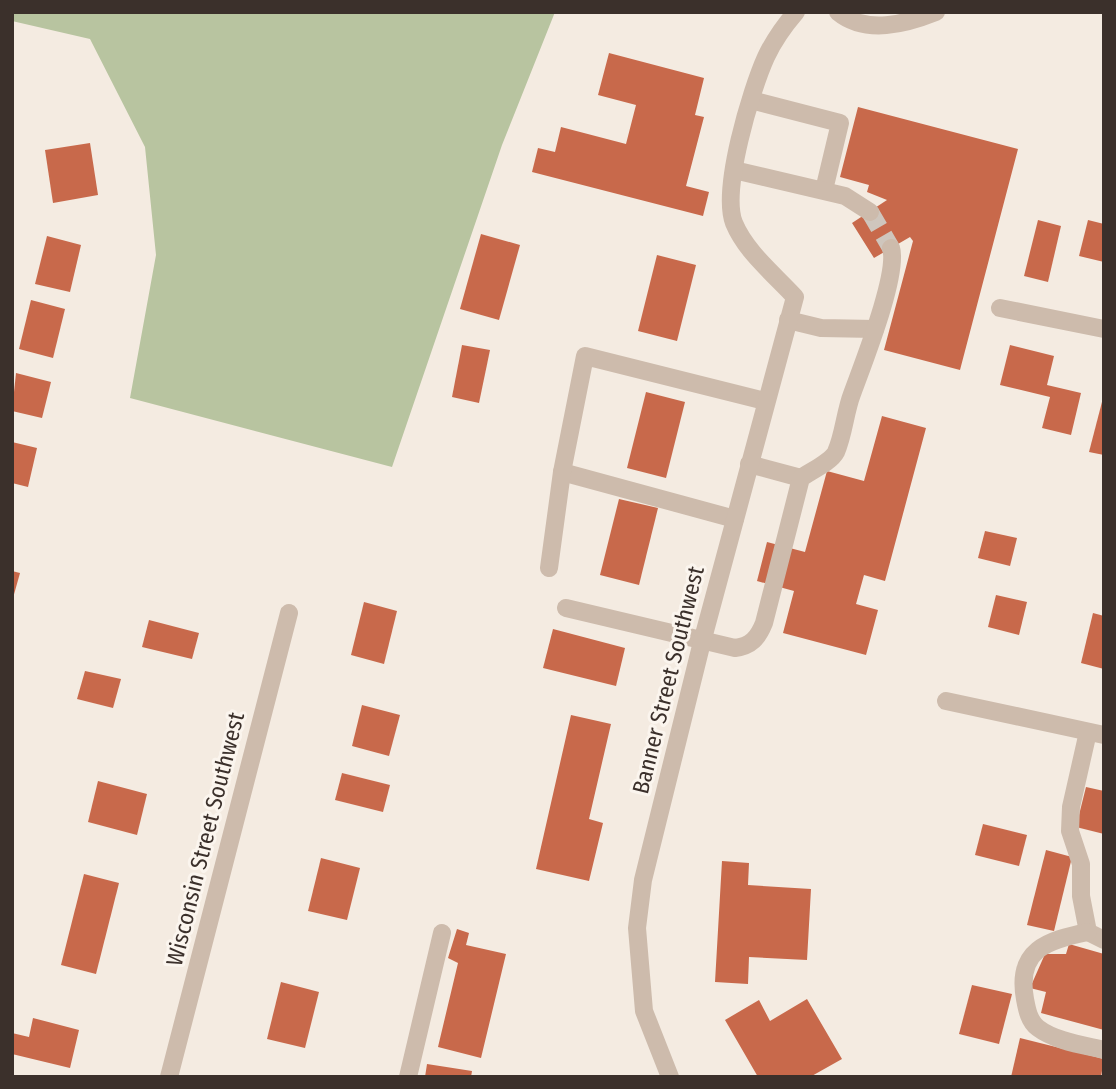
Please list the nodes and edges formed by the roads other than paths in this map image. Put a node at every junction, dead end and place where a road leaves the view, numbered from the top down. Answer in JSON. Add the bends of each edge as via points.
{"nodes":[{"id":1,"x":796,"y":12,"type":"edge"},
{"id":2,"x":838,"y":12,"type":"edge"},
{"id":3,"x":936,"y":12,"type":"edge"},
{"id":4,"x":751,"y":100,"type":"junction"},
{"id":5,"x":734,"y":170,"type":"junction"},
{"id":6,"x":824,"y":190,"type":"junction"},
{"id":7,"x":870,"y":212,"type":"tunnel mouth"},
{"id":8,"x":891,"y":248,"type":"tunnel mouth"},
{"id":9,"x":1000,"y":308,"type":"dead end"},
{"id":10,"x":788,"y":320,"type":"junction"},
{"id":11,"x":875,"y":329,"type":"junction"},
{"id":12,"x":1104,"y":329,"type":"edge"},
{"id":13,"x":765,"y":401,"type":"junction"},
{"id":14,"x":749,"y":464,"type":"junction"},
{"id":15,"x":562,"y":472,"type":"junction"},
{"id":16,"x":802,"y":478,"type":"junction"},
{"id":17,"x":735,"y":519,"type":"junction"},
{"id":18,"x":549,"y":568,"type":"dead end"},
{"id":19,"x":566,"y":608,"type":"dead end"},
{"id":20,"x":289,"y":613,"type":"dead end"},
{"id":21,"x":702,"y":642,"type":"junction"},
{"id":22,"x":946,"y":701,"type":"dead end"},
{"id":23,"x":1096,"y":733,"type":"edge"},
{"id":24,"x":442,"y":933,"type":"dead end"},
{"id":25,"x":1096,"y":936,"type":"edge"},
{"id":26,"x":1104,"y":1050,"type":"edge"},
{"id":27,"x":169,"y":1077,"type":"edge"},
{"id":28,"x":408,"y":1077,"type":"edge"},
{"id":29,"x":670,"y":1077,"type":"edge"}],
"edges":[{"from":1,"to":4,"type":"street","via":[[766,58]]},
{"from":2,"to":3,"type":"street","via":[[857,23],[889,26]]},
{"from":4,"to":5,"type":"street"},
{"from":4,"to":6,"type":"street","via":[[840,123]]},
{"from":5,"to":6,"type":"street"},
{"from":5,"to":10,"type":"street","name":"Banner Street Southwest","via":[[730,211],[740,237],[795,297]]},
{"from":6,"to":7,"type":"street","via":[[845,196]]},
{"from":8,"to":11,"type":"street","via":[[892,262]]},
{"from":9,"to":12,"type":"street"},
{"from":10,"to":11,"type":"street","via":[[821,328]]},
{"from":10,"to":13,"type":"street","name":"Banner Street Southwest"},
{"from":11,"to":16,"type":"street","via":[[835,454]]},
{"from":13,"to":14,"type":"street","name":"Banner Street Southwest"},
{"from":13,"to":15,"type":"street","via":[[585,356]]},
{"from":14,"to":16,"type":"street"},
{"from":14,"to":17,"type":"street","name":"Banner Street Southwest"},
{"from":15,"to":17,"type":"street"},
{"from":15,"to":18,"type":"street"},
{"from":16,"to":21,"type":"street","via":[[761,631],[753,642],[738,648]]},
{"from":17,"to":21,"type":"street","name":"Banner Street Southwest"},
{"from":19,"to":21,"type":"street"},
{"from":20,"to":27,"type":"street","name":"Wisconsin Street Southwest"},
{"from":21,"to":29,"type":"street","name":"Banner Street Southwest","via":[[643,880],[637,928],[644,1011]]},
{"from":22,"to":23,"type":"street"},
{"from":23,"to":25,"type":"street","via":[[1071,807],[1070,831],[1082,864],[1080,896]]},
{"from":24,"to":28,"type":"street"},
{"from":25,"to":26,"type":"street","via":[[1051,941],[1038,948],[1025,964],[1023,992],[1035,1026]]}]}
